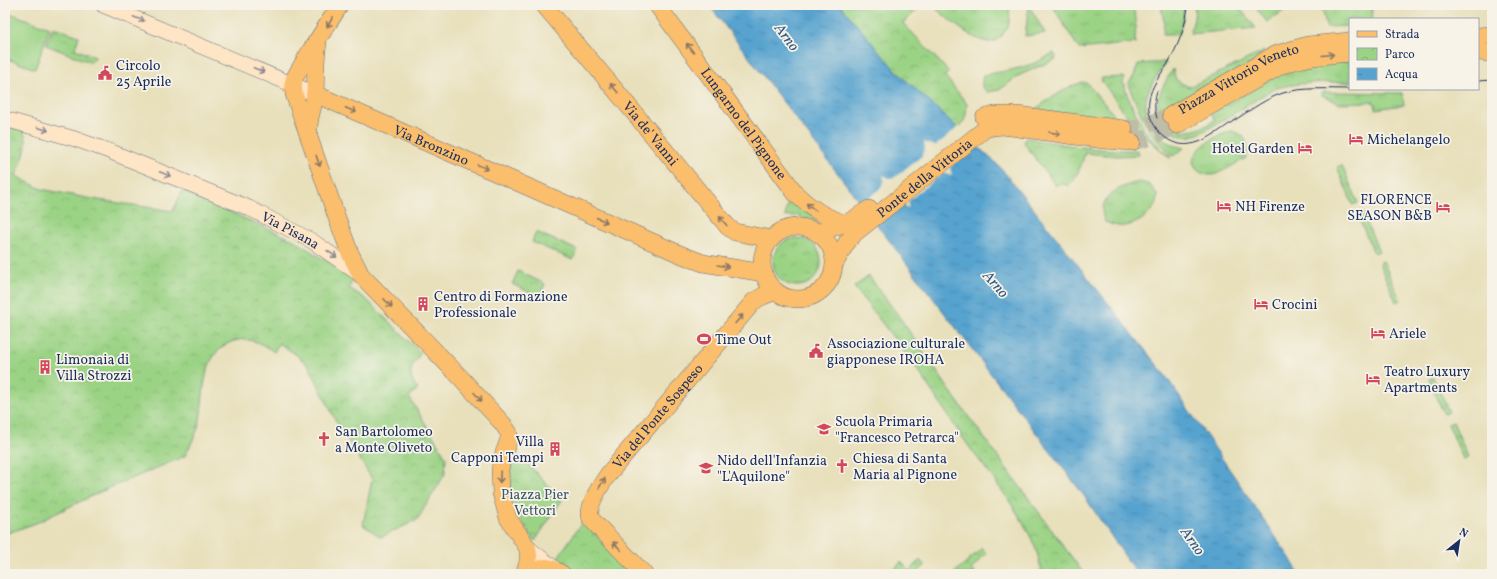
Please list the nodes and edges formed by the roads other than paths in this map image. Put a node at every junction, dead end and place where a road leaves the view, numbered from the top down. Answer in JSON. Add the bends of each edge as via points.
{"nodes":[{"id":1,"x":103,"y":5,"type":"edge"},
{"id":2,"x":340,"y":5,"type":"edge"},
{"id":3,"x":544,"y":5,"type":"edge"},
{"id":4,"x":657,"y":5,"type":"edge"},
{"id":5,"x":1492,"y":35,"type":"edge"},
{"id":6,"x":1479,"y":36,"type":"edge"},
{"id":7,"x":319,"y":39,"type":"junction"},
{"id":8,"x":1349,"y":41,"type":"edge"},
{"id":9,"x":1307,"y":52,"type":"junction"},
{"id":10,"x":1479,"y":52,"type":"edge"},
{"id":11,"x":1349,"y":53,"type":"edge"},
{"id":12,"x":1492,"y":53,"type":"edge"},
{"id":13,"x":293,"y":84,"type":"junction"},
{"id":14,"x":315,"y":94,"type":"junction"},
{"id":15,"x":5,"y":118,"type":"edge"},
{"id":16,"x":1174,"y":120,"type":"tunnel mouth"},
{"id":17,"x":1128,"y":135,"type":"tunnel mouth"},
{"id":18,"x":309,"y":136,"type":"junction"},
{"id":19,"x":853,"y":224,"type":"junction"},
{"id":20,"x":817,"y":233,"type":"junction"},
{"id":21,"x":771,"y":240,"type":"junction"},
{"id":22,"x":834,"y":263,"type":"junction"},
{"id":23,"x":764,"y":273,"type":"junction"},
{"id":24,"x":361,"y":275,"type":"junction"},
{"id":25,"x":776,"y":291,"type":"junction"},
{"id":26,"x":527,"y":547,"type":"junction"},
{"id":27,"x":558,"y":571,"type":"edge"},
{"id":28,"x":524,"y":574,"type":"edge"},
{"id":29,"x":535,"y":574,"type":"edge"},
{"id":30,"x":644,"y":574,"type":"edge"}],
"edges":[{"from":1,"to":13,"type":"street","name":"Via Bronzino","one_way":true},
{"from":2,"to":7,"type":"main road","one_way":true},
{"from":21,"to":3,"type":"main road","name":"Via de' Vanni","one_way":true,"via":[[735,232],[728,227]]},
{"from":19,"to":4,"type":"main road","name":"Lungarno del Pignone","one_way":true,"via":[[822,215],[796,194]]},
{"from":5,"to":6,"type":"main road"},
{"from":7,"to":13,"type":"main road","via":[[305,59]]},
{"from":7,"to":14,"type":"main road"},
{"from":8,"to":9,"type":"main road"},
{"from":9,"to":11,"type":"main road","one_way":true},
{"from":9,"to":16,"type":"main road","name":"Piazza Vittorio Veneto"},
{"from":10,"to":12,"type":"main road"},
{"from":13,"to":14,"type":"street","name":"Via Bronzino"},
{"from":13,"to":18,"type":"main road"},
{"from":14,"to":18,"type":"main road","via":[[309,120]]},
{"from":14,"to":23,"type":"main road","name":"Via Bronzino","one_way":true,"via":[[682,256],[710,264]]},
{"from":15,"to":24,"type":"street","name":"Via Pisana","one_way":true,"via":[[109,151],[249,208],[312,241]]},
{"from":17,"to":19,"type":"main road","name":"Ponte della Vittoria","via":[[1017,115],[994,114]]},
{"from":18,"to":24,"type":"main road","one_way":true,"via":[[350,253]]},
{"from":19,"to":20,"type":"main road"},
{"from":19,"to":22,"type":"main road","via":[[848,242]]},
{"from":20,"to":21,"type":"main road","via":[[807,228],[790,228],[780,231]]},
{"from":20,"to":22,"type":"main road","via":[[830,246]]},
{"from":21,"to":23,"type":"main road","via":[[764,255]]},
{"from":22,"to":25,"type":"main road","via":[[831,279],[821,292],[814,296],[788,298]]},
{"from":23,"to":25,"type":"main road"},
{"from":24,"to":26,"type":"main road","name":"Via Pisana","one_way":true,"via":[[461,378],[506,429],[509,439],[500,470],[502,502],[508,518]]},
{"from":30,"to":25,"type":"main road","name":"Via del Ponte Sospeso","one_way":true,"via":[[590,519],[589,510],[594,499],[606,476],[754,301]]},
{"from":26,"to":27,"type":"street"},
{"from":26,"to":28,"type":"main road","via":[[529,559]]},
{"from":27,"to":29,"type":"main road","via":[[547,567]]}]}
